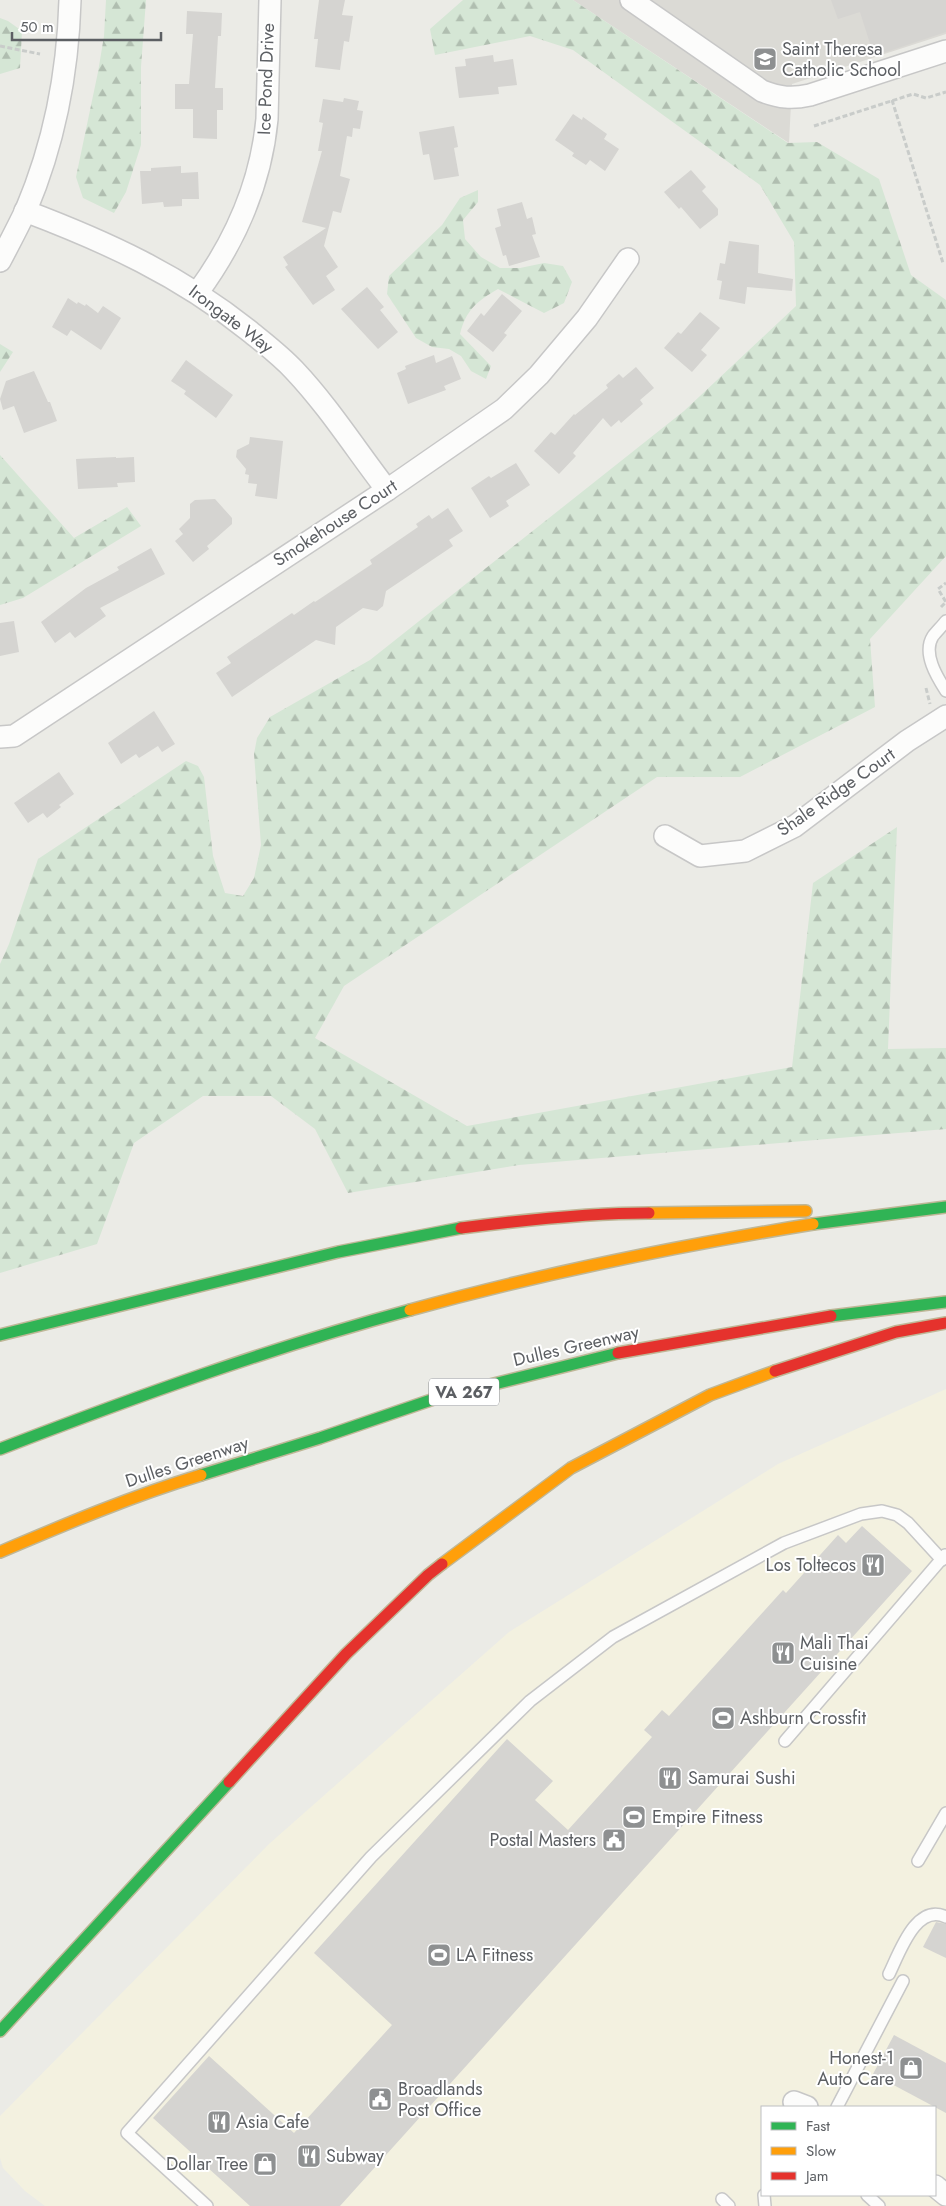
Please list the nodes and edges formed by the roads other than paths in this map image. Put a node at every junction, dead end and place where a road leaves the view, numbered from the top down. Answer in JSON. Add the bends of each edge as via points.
{"nodes":[{"id":1,"x":70,"y":0,"type":"edge"},
{"id":2,"x":270,"y":0,"type":"edge"},
{"id":3,"x":631,"y":0,"type":"edge"},
{"id":4,"x":946,"y":51,"type":"edge"},
{"id":5,"x":25,"y":211,"type":"junction"},
{"id":6,"x":628,"y":259,"type":"dead end"},
{"id":7,"x":0,"y":261,"type":"edge"},
{"id":8,"x":198,"y":292,"type":"junction"},
{"id":9,"x":387,"y":490,"type":"junction"},
{"id":10,"x":946,"y":621,"type":"edge"},
{"id":11,"x":946,"y":691,"type":"edge"},
{"id":12,"x":946,"y":716,"type":"edge"},
{"id":13,"x":0,"y":738,"type":"edge"},
{"id":14,"x":665,"y":836,"type":"dead end"},
{"id":15,"x":946,"y":1207,"type":"edge"},
{"id":16,"x":920,"y":1210,"type":"junction"},
{"id":17,"x":946,"y":1302,"type":"edge"},
{"id":18,"x":946,"y":1323,"type":"edge"},
{"id":19,"x":0,"y":1335,"type":"edge"},
{"id":20,"x":0,"y":1449,"type":"edge"},
{"id":21,"x":0,"y":1552,"type":"edge"},
{"id":22,"x":944,"y":1557,"type":"edge"},
{"id":23,"x":784,"y":1741,"type":"dead end"},
{"id":24,"x":946,"y":1813,"type":"edge"},
{"id":25,"x":918,"y":1861,"type":"dead end"},
{"id":26,"x":946,"y":1917,"type":"edge"},
{"id":27,"x":889,"y":1974,"type":"dead end"},
{"id":28,"x":903,"y":1981,"type":"dead end"},
{"id":29,"x":0,"y":2031,"type":"edge"},
{"id":30,"x":838,"y":2106,"type":"edge"},
{"id":31,"x":936,"y":2187,"type":"edge"},
{"id":32,"x":946,"y":2195,"type":"edge"},
{"id":33,"x":868,"y":2196,"type":"edge"},
{"id":34,"x":207,"y":2206,"type":"edge"},
{"id":35,"x":879,"y":2206,"type":"edge"}],
"edges":[{"from":1,"to":5,"type":"street","via":[[65,64],[56,114]]},
{"from":2,"to":8,"type":"street","name":"Ice Pond Drive","via":[[266,138],[243,216],[230,243]]},
{"from":3,"to":4,"type":"street","via":[[762,91],[777,97],[810,95]]},
{"from":5,"to":7,"type":"street"},
{"from":5,"to":8,"type":"street","name":"Irongate Way","via":[[122,251]]},
{"from":6,"to":9,"type":"street","name":"Smokehouse Court","via":[[587,318],[539,375],[504,409]]},
{"from":8,"to":9,"type":"street","name":"Irongate Way","via":[[294,370],[329,411]]},
{"from":9,"to":13,"type":"street","name":"Smokehouse Court","via":[[14,736]]},
{"from":10,"to":11,"type":"lane","via":[[932,638],[930,656],[935,674]]},
{"from":12,"to":14,"type":"street","name":"Shale Ridge Court","via":[[907,740],[795,826],[745,851],[700,856]]},
{"from":15,"to":16,"type":"highway"},
{"from":16,"to":19,"type":"highway","via":[[612,1213],[459,1228],[338,1252]]},
{"from":16,"to":20,"type":"highway","via":[[775,1230],[654,1252],[416,1307],[183,1379]]},
{"from":17,"to":21,"type":"highway","name":"Dulles Greenway","number":"VA 267","via":[[851,1312],[635,1349],[443,1397],[159,1488]]},
{"from":18,"to":29,"type":"highway","via":[[896,1332],[807,1358],[710,1396],[571,1468],[480,1534],[428,1575],[346,1654]]},
{"from":22,"to":23,"type":"lane"},
{"from":22,"to":34,"type":"lane","via":[[896,1515],[882,1511],[861,1514],[784,1543],[613,1637],[530,1701],[372,1857],[127,2133]]},
{"from":24,"to":25,"type":"lane"},
{"from":26,"to":27,"type":"lane","via":[[940,1914],[924,1916],[912,1928]]},
{"from":28,"to":30,"type":"lane"},
{"from":31,"to":32,"type":"street"},
{"from":33,"to":35,"type":"lane"}]}
